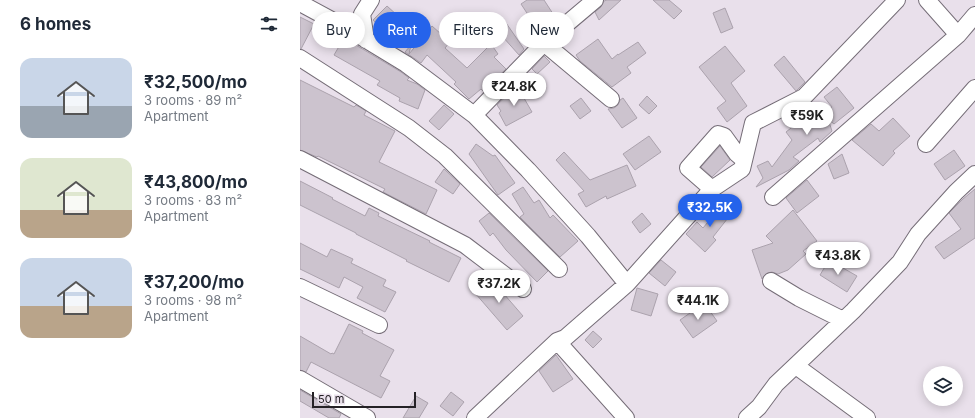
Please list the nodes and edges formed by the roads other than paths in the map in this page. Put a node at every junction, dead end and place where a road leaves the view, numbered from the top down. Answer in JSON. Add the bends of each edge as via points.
{"nodes":[{"id":1,"x":371,"y":0,"type":"edge"},
{"id":2,"x":595,"y":0,"type":"edge"},
{"id":3,"x":897,"y":0,"type":"edge"},
{"id":4,"x":927,"y":0,"type":"edge"},
{"id":5,"x":300,"y":3,"type":"edge"},
{"id":6,"x":975,"y":15,"type":"edge"},
{"id":7,"x":574,"y":18,"type":"edge"},
{"id":8,"x":958,"y":35,"type":"junction"},
{"id":9,"x":366,"y":40,"type":"junction"},
{"id":10,"x":539,"y":48,"type":"edge"},
{"id":11,"x":550,"y":48,"type":"edge"},
{"id":12,"x":300,"y":58,"type":"edge"},
{"id":13,"x":975,"y":88,"type":"edge"},
{"id":14,"x":611,"y":99,"type":"dead end"},
{"id":15,"x":474,"y":114,"type":"junction"},
{"id":16,"x":926,"y":144,"type":"dead end"},
{"id":17,"x":300,"y":159,"type":"edge"},
{"id":18,"x":744,"y":160,"type":"junction"},
{"id":19,"x":975,"y":174,"type":"edge"},
{"id":20,"x":712,"y":189,"type":"junction"},
{"id":21,"x":773,"y":198,"type":"dead end"},
{"id":22,"x":559,"y":269,"type":"dead end"},
{"id":23,"x":770,"y":282,"type":"dead end"},
{"id":24,"x":628,"y":284,"type":"junction"},
{"id":25,"x":300,"y":287,"type":"edge"},
{"id":26,"x":523,"y":289,"type":"dead end"},
{"id":27,"x":843,"y":320,"type":"junction"},
{"id":28,"x":378,"y":325,"type":"dead end"},
{"id":29,"x":557,"y":341,"type":"junction"},
{"id":30,"x":796,"y":366,"type":"junction"},
{"id":31,"x":300,"y":379,"type":"edge"},
{"id":32,"x":367,"y":418,"type":"edge"},
{"id":33,"x":475,"y":418,"type":"edge"},
{"id":34,"x":626,"y":418,"type":"edge"},
{"id":35,"x":747,"y":418,"type":"edge"},
{"id":36,"x":866,"y":418,"type":"edge"}],
"edges":[{"from":1,"to":9,"type":"street","via":[[362,14]]},
{"from":2,"to":7,"type":"street"},
{"from":3,"to":18,"type":"street","via":[[804,97],[753,123]]},
{"from":4,"to":8,"type":"street"},
{"from":5,"to":9,"type":"street"},
{"from":6,"to":8,"type":"street"},
{"from":8,"to":21,"type":"street"},
{"from":9,"to":15,"type":"street","via":[[406,64]]},
{"from":10,"to":15,"type":"street"},
{"from":11,"to":14,"type":"street"},
{"from":12,"to":22,"type":"street","via":[[409,128],[445,156]]},
{"from":13,"to":16,"type":"street"},
{"from":15,"to":24,"type":"street","via":[[578,225]]},
{"from":17,"to":26,"type":"street","via":[[465,245]]},
{"from":18,"to":20,"type":"street","via":[[742,168]]},
{"from":18,"to":20,"type":"street","via":[[724,136],[718,134],[688,168]]},
{"from":19,"to":27,"type":"street","via":[[918,234],[900,262]]},
{"from":20,"to":24,"type":"street"},
{"from":23,"to":27,"type":"street"},
{"from":24,"to":29,"type":"street","via":[[565,338]]},
{"from":25,"to":28,"type":"street"},
{"from":27,"to":30,"type":"street"},
{"from":29,"to":33,"type":"street"},
{"from":29,"to":34,"type":"street"},
{"from":30,"to":35,"type":"street","via":[[776,384]]},
{"from":30,"to":36,"type":"street"},
{"from":31,"to":32,"type":"street"}]}
